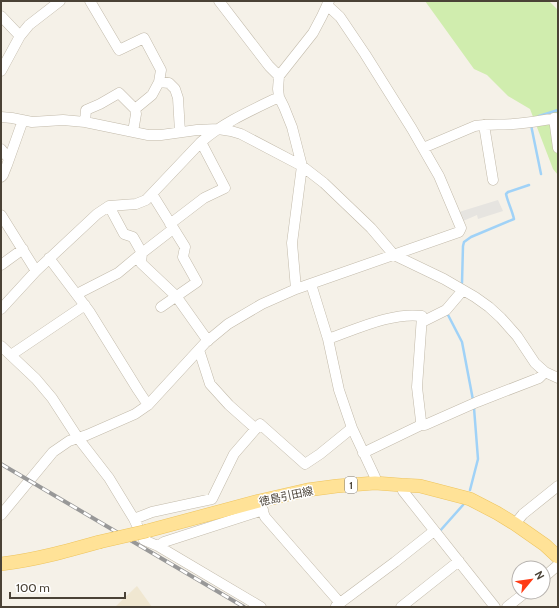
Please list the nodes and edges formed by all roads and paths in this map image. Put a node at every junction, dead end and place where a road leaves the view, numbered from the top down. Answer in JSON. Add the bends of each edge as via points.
{"nodes":[{"id":1,"x":60,"y":1,"type":"edge"},
{"id":2,"x":90,"y":1,"type":"edge"},
{"id":3,"x":219,"y":1,"type":"edge"},
{"id":4,"x":328,"y":3,"type":"edge"},
{"id":5,"x":1,"y":16,"type":"edge"},
{"id":6,"x":20,"y":36,"type":"junction"},
{"id":7,"x":1,"y":71,"type":"edge"},
{"id":8,"x":279,"y":76,"type":"junction"},
{"id":9,"x":159,"y":82,"type":"junction"},
{"id":10,"x":279,"y":97,"type":"junction"},
{"id":11,"x":135,"y":109,"type":"junction"},
{"id":12,"x":1,"y":117,"type":"edge"},
{"id":13,"x":556,"y":118,"type":"edge"},
{"id":14,"x":23,"y":120,"type":"junction"},
{"id":15,"x":85,"y":122,"type":"junction"},
{"id":16,"x":484,"y":125,"type":"junction"},
{"id":17,"x":218,"y":129,"type":"junction"},
{"id":18,"x":133,"y":132,"type":"junction"},
{"id":19,"x":180,"y":132,"type":"junction"},
{"id":20,"x":201,"y":142,"type":"junction"},
{"id":21,"x":423,"y":148,"type":"junction"},
{"id":22,"x":558,"y":148,"type":"edge"},
{"id":23,"x":1,"y":149,"type":"edge"},
{"id":24,"x":9,"y":159,"type":"junction"},
{"id":25,"x":302,"y":166,"type":"junction"},
{"id":26,"x":1,"y":177,"type":"edge"},
{"id":27,"x":493,"y":180,"type":"dead end"},
{"id":28,"x":152,"y":194,"type":"junction"},
{"id":29,"x":109,"y":206,"type":"junction"},
{"id":30,"x":1,"y":215,"type":"edge"},
{"id":31,"x":172,"y":227,"type":"junction"},
{"id":32,"x":23,"y":249,"type":"junction"},
{"id":33,"x":142,"y":253,"type":"junction"},
{"id":34,"x":394,"y":255,"type":"junction"},
{"id":35,"x":49,"y":258,"type":"junction"},
{"id":36,"x":1,"y":265,"type":"edge"},
{"id":37,"x":36,"y":271,"type":"junction"},
{"id":38,"x":311,"y":284,"type":"junction"},
{"id":39,"x":296,"y":289,"type":"junction"},
{"id":40,"x":463,"y":290,"type":"junction"},
{"id":41,"x":77,"y":294,"type":"junction"},
{"id":42,"x":176,"y":296,"type":"junction"},
{"id":43,"x":85,"y":305,"type":"junction"},
{"id":44,"x":161,"y":307,"type":"dead end"},
{"id":45,"x":1,"y":309,"type":"edge"},
{"id":46,"x":422,"y":322,"type":"junction"},
{"id":47,"x":328,"y":339,"type":"junction"},
{"id":48,"x":208,"y":341,"type":"junction"},
{"id":49,"x":1,"y":346,"type":"edge"},
{"id":50,"x":199,"y":350,"type":"junction"},
{"id":51,"x":11,"y":355,"type":"junction"},
{"id":52,"x":545,"y":372,"type":"junction"},
{"id":53,"x":558,"y":378,"type":"edge"},
{"id":54,"x":148,"y":405,"type":"junction"},
{"id":55,"x":421,"y":425,"type":"junction"},
{"id":56,"x":352,"y":428,"type":"junction"},
{"id":57,"x":256,"y":429,"type":"junction"},
{"id":58,"x":78,"y":438,"type":"junction"},
{"id":59,"x":363,"y":453,"type":"junction"},
{"id":60,"x":376,"y":483,"type":"junction"},
{"id":61,"x":401,"y":485,"type":"junction"},
{"id":62,"x":558,"y":486,"type":"edge"},
{"id":63,"x":261,"y":506,"type":"junction"},
{"id":64,"x":1,"y":515,"type":"edge"},
{"id":65,"x":134,"y":519,"type":"junction"},
{"id":66,"x":515,"y":524,"type":"junction"},
{"id":67,"x":434,"y":531,"type":"junction"},
{"id":68,"x":158,"y":546,"type":"junction"},
{"id":69,"x":558,"y":557,"type":"edge"},
{"id":70,"x":459,"y":562,"type":"junction"},
{"id":71,"x":1,"y":564,"type":"edge"},
{"id":72,"x":516,"y":600,"type":"edge"},
{"id":73,"x":337,"y":605,"type":"edge"},
{"id":74,"x":262,"y":607,"type":"edge"},
{"id":75,"x":401,"y":607,"type":"edge"},
{"id":76,"x":495,"y":607,"type":"edge"},
{"id":77,"x":507,"y":607,"type":"edge"}],
"edges":[{"from":1,"to":6,"type":"street","via":[[29,25]]},
{"from":2,"to":9,"type":"street","via":[[119,50],[144,38],[161,70]]},
{"from":3,"to":8,"type":"street"},
{"from":4,"to":8,"type":"street","via":[[313,33]]},
{"from":4,"to":21,"type":"street","via":[[365,54]]},
{"from":5,"to":6,"type":"street"},
{"from":6,"to":7,"type":"street"},
{"from":8,"to":10,"type":"street"},
{"from":9,"to":11,"type":"street","via":[[152,96]]},
{"from":9,"to":19,"type":"street","via":[[169,83],[175,89]]},
{"from":10,"to":17,"type":"street"},
{"from":10,"to":25,"type":"street","via":[[292,128]]},
{"from":11,"to":15,"type":"street","via":[[119,93],[86,110]]},
{"from":11,"to":18,"type":"street"},
{"from":12,"to":14,"type":"street"},
{"from":13,"to":16,"type":"street","via":[[512,125]]},
{"from":13,"to":22,"type":"street"},
{"from":14,"to":15,"type":"street"},
{"from":14,"to":24,"type":"street"},
{"from":15,"to":18,"type":"street"},
{"from":16,"to":21,"type":"street","via":[[475,126]]},
{"from":16,"to":27,"type":"street"},
{"from":17,"to":19,"type":"street"},
{"from":17,"to":20,"type":"street"},
{"from":17,"to":25,"type":"street","via":[[240,134]]},
{"from":18,"to":19,"type":"street","via":[[148,135]]},
{"from":20,"to":28,"type":"street"},
{"from":20,"to":31,"type":"street","via":[[225,188],[204,198]]},
{"from":21,"to":34,"type":"street","via":[[461,228],[459,232]]},
{"from":23,"to":24,"type":"street"},
{"from":24,"to":26,"type":"street"},
{"from":25,"to":34,"type":"street","via":[[324,183],[371,228]]},
{"from":25,"to":39,"type":"street","via":[[292,243]]},
{"from":28,"to":29,"type":"street","via":[[136,204]]},
{"from":28,"to":31,"type":"street"},
{"from":29,"to":33,"type":"street","via":[[124,234],[133,237]]},
{"from":29,"to":35,"type":"street"},
{"from":30,"to":32,"type":"street"},
{"from":31,"to":33,"type":"street"},
{"from":31,"to":42,"type":"street","via":[[185,247],[183,257],[197,282]]},
{"from":32,"to":36,"type":"street"},
{"from":32,"to":37,"type":"street"},
{"from":33,"to":41,"type":"street","via":[[118,273]]},
{"from":33,"to":42,"type":"street","via":[[142,263]]},
{"from":34,"to":38,"type":"street"},
{"from":34,"to":40,"type":"street"},
{"from":35,"to":37,"type":"street"},
{"from":35,"to":41,"type":"street"},
{"from":37,"to":45,"type":"street"},
{"from":38,"to":39,"type":"street"},
{"from":38,"to":47,"type":"street"},
{"from":39,"to":48,"type":"street","via":[[262,304],[228,324]]},
{"from":40,"to":46,"type":"street","via":[[446,310]]},
{"from":40,"to":52,"type":"street","via":[[501,318],[517,336],[535,364]]},
{"from":41,"to":43,"type":"street"},
{"from":42,"to":44,"type":"street"},
{"from":42,"to":48,"type":"street"},
{"from":43,"to":51,"type":"street"},
{"from":43,"to":54,"type":"street"},
{"from":46,"to":47,"type":"street","via":[[422,316],[397,316]]},
{"from":46,"to":55,"type":"street","via":[[417,387]]},
{"from":47,"to":56,"type":"street","via":[[339,390]]},
{"from":48,"to":50,"type":"street"},
{"from":49,"to":51,"type":"street"},
{"from":50,"to":54,"type":"street"},
{"from":50,"to":57,"type":"street","via":[[210,384],[228,405]]},
{"from":51,"to":58,"type":"street","via":[[52,398]]},
{"from":52,"to":53,"type":"street"},
{"from":52,"to":55,"type":"street","via":[[539,378]]},
{"from":54,"to":58,"type":"street","via":[[135,414]]},
{"from":55,"to":59,"type":"street"},
{"from":56,"to":57,"type":"street","via":[[304,464],[260,424]]},
{"from":56,"to":59,"type":"street"},
{"from":57,"to":65,"type":"street","via":[[234,454],[212,499],[152,512]]},
{"from":58,"to":64,"type":"street","via":[[53,452]]},
{"from":58,"to":65,"type":"street","via":[[109,478]]},
{"from":59,"to":60,"type":"street"},
{"from":60,"to":61,"type":"main road","name":"徳島引田線","number":"1"},
{"from":60,"to":63,"type":"main road","name":"徳島引田線","number":"1","via":[[306,490]]},
{"from":61,"to":66,"type":"main road","name":"徳島引田線","number":"1","via":[[420,486],[470,499]]},
{"from":61,"to":67,"type":"street"},
{"from":62,"to":66,"type":"street","via":[[523,514]]},
{"from":63,"to":68,"type":"street"},
{"from":63,"to":71,"type":"main road","name":"徳島引田線","number":"1","bridge":true},
{"from":63,"to":73,"type":"street","via":[[266,517]]},
{"from":65,"to":68,"type":"street","via":[[144,540]]},
{"from":66,"to":69,"type":"main road","name":"徳島引田線","number":"1"},
{"from":67,"to":70,"type":"street"},
{"from":67,"to":73,"type":"street"},
{"from":68,"to":74,"type":"street"},
{"from":70,"to":75,"type":"street"},
{"from":70,"to":76,"type":"street"},
{"from":72,"to":77,"type":"street"}]}
